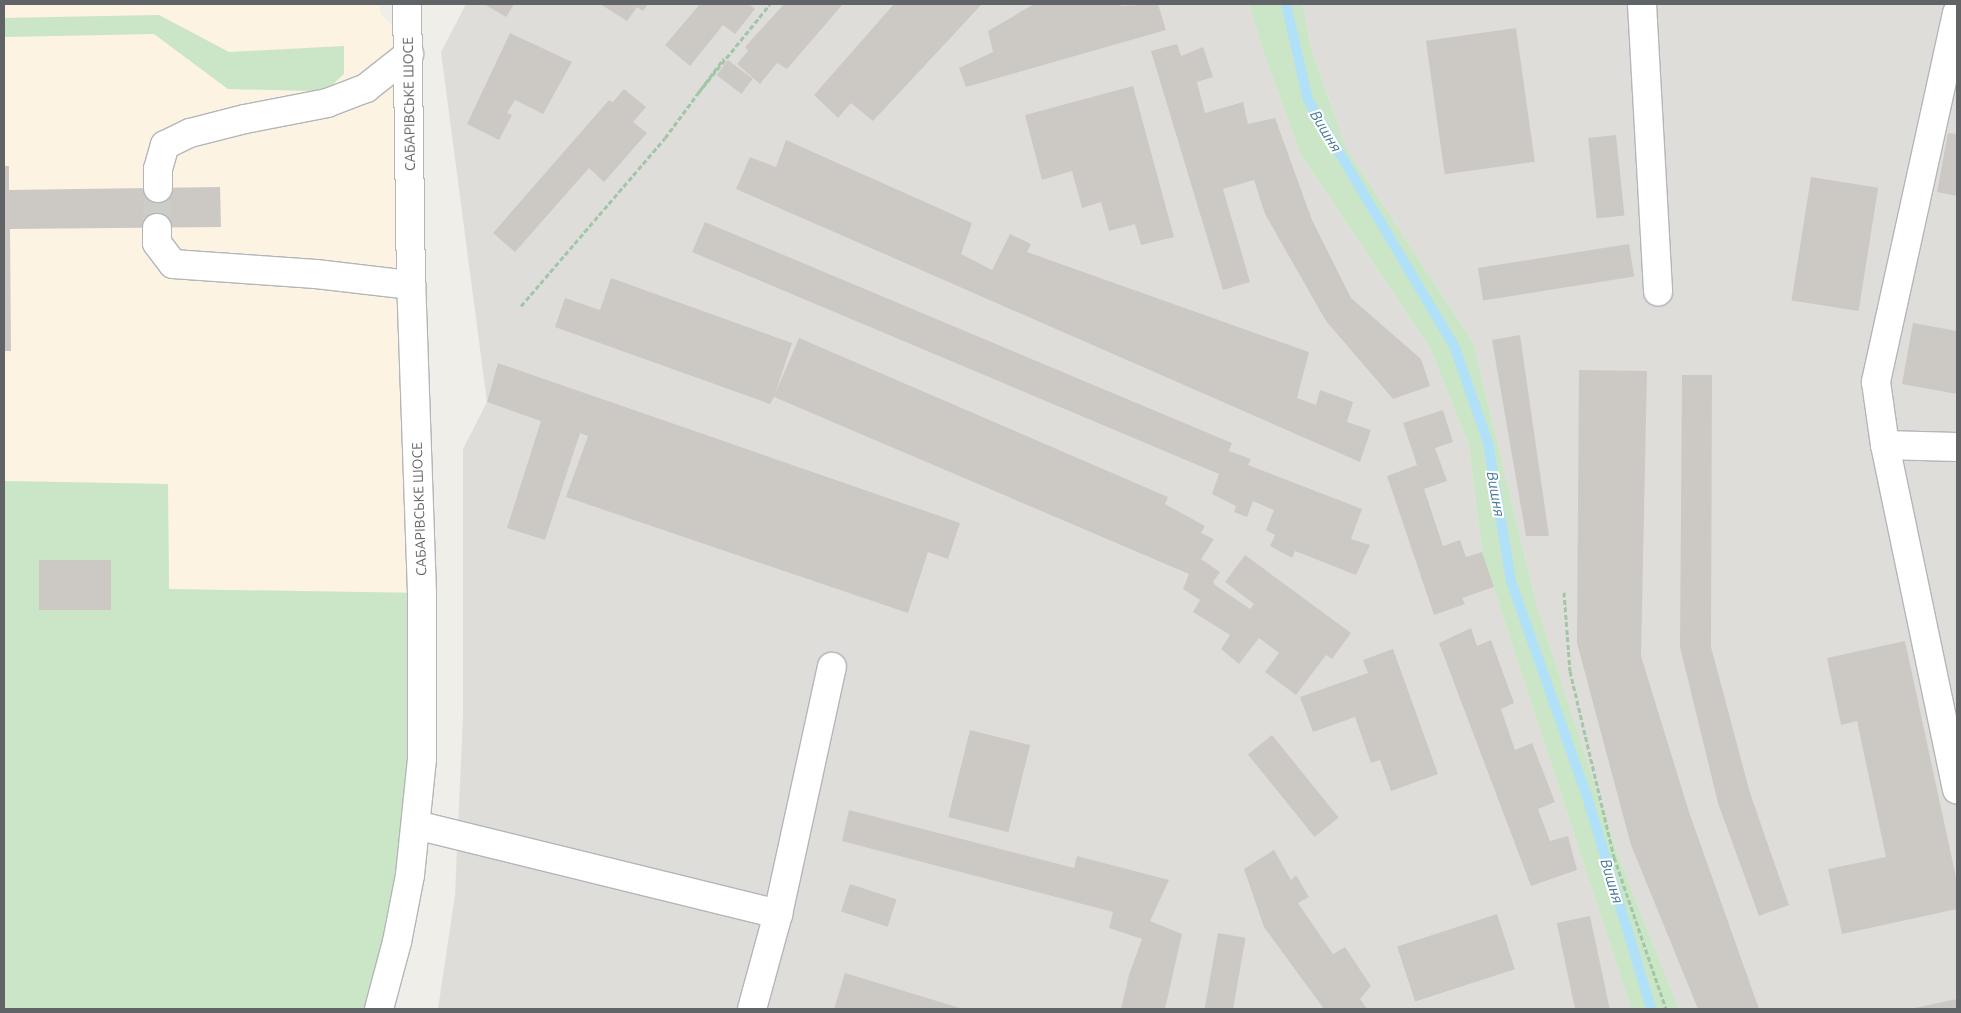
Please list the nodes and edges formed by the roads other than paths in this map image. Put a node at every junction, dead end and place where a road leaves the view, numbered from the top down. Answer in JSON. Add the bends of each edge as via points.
{"nodes":[{"id":1,"x":407,"y":4,"type":"edge"},
{"id":2,"x":1642,"y":4,"type":"edge"},
{"id":3,"x":1957,"y":13,"type":"edge"},
{"id":4,"x":409,"y":54,"type":"junction"},
{"id":5,"x":158,"y":188,"type":"tunnel mouth"},
{"id":6,"x":157,"y":228,"type":"tunnel mouth"},
{"id":7,"x":411,"y":286,"type":"junction"},
{"id":8,"x":1658,"y":292,"type":"dead end"},
{"id":9,"x":1885,"y":445,"type":"junction"},
{"id":10,"x":1957,"y":447,"type":"edge"},
{"id":11,"x":832,"y":667,"type":"dead end"},
{"id":12,"x":1957,"y":790,"type":"edge"},
{"id":13,"x":416,"y":825,"type":"junction"},
{"id":14,"x":778,"y":914,"type":"junction"},
{"id":15,"x":379,"y":1009,"type":"edge"},
{"id":16,"x":752,"y":1009,"type":"edge"}],
"edges":[{"from":1,"to":4,"type":"street","name":"САБАРІВСЬКЕ ШОСЕ"},
{"from":2,"to":8,"type":"street"},
{"from":3,"to":9,"type":"street","via":[[1876,382]]},
{"from":4,"to":5,"type":"street","via":[[366,88],[327,103],[190,133],[165,145],[158,169]]},
{"from":4,"to":7,"type":"street","name":"САБАРІВСЬКЕ ШОСЕ"},
{"from":6,"to":7,"type":"street","via":[[157,243],[173,264],[316,274]]},
{"from":7,"to":13,"type":"street","name":"САБАРІВСЬКЕ ШОСЕ","via":[[422,593],[422,759]]},
{"from":9,"to":10,"type":"street"},
{"from":9,"to":12,"type":"street"},
{"from":11,"to":14,"type":"street"},
{"from":13,"to":14,"type":"street"},
{"from":13,"to":15,"type":"street","name":"САБАРІВСЬКЕ ШОСЕ","via":[[397,942]]},
{"from":14,"to":16,"type":"street"}]}
